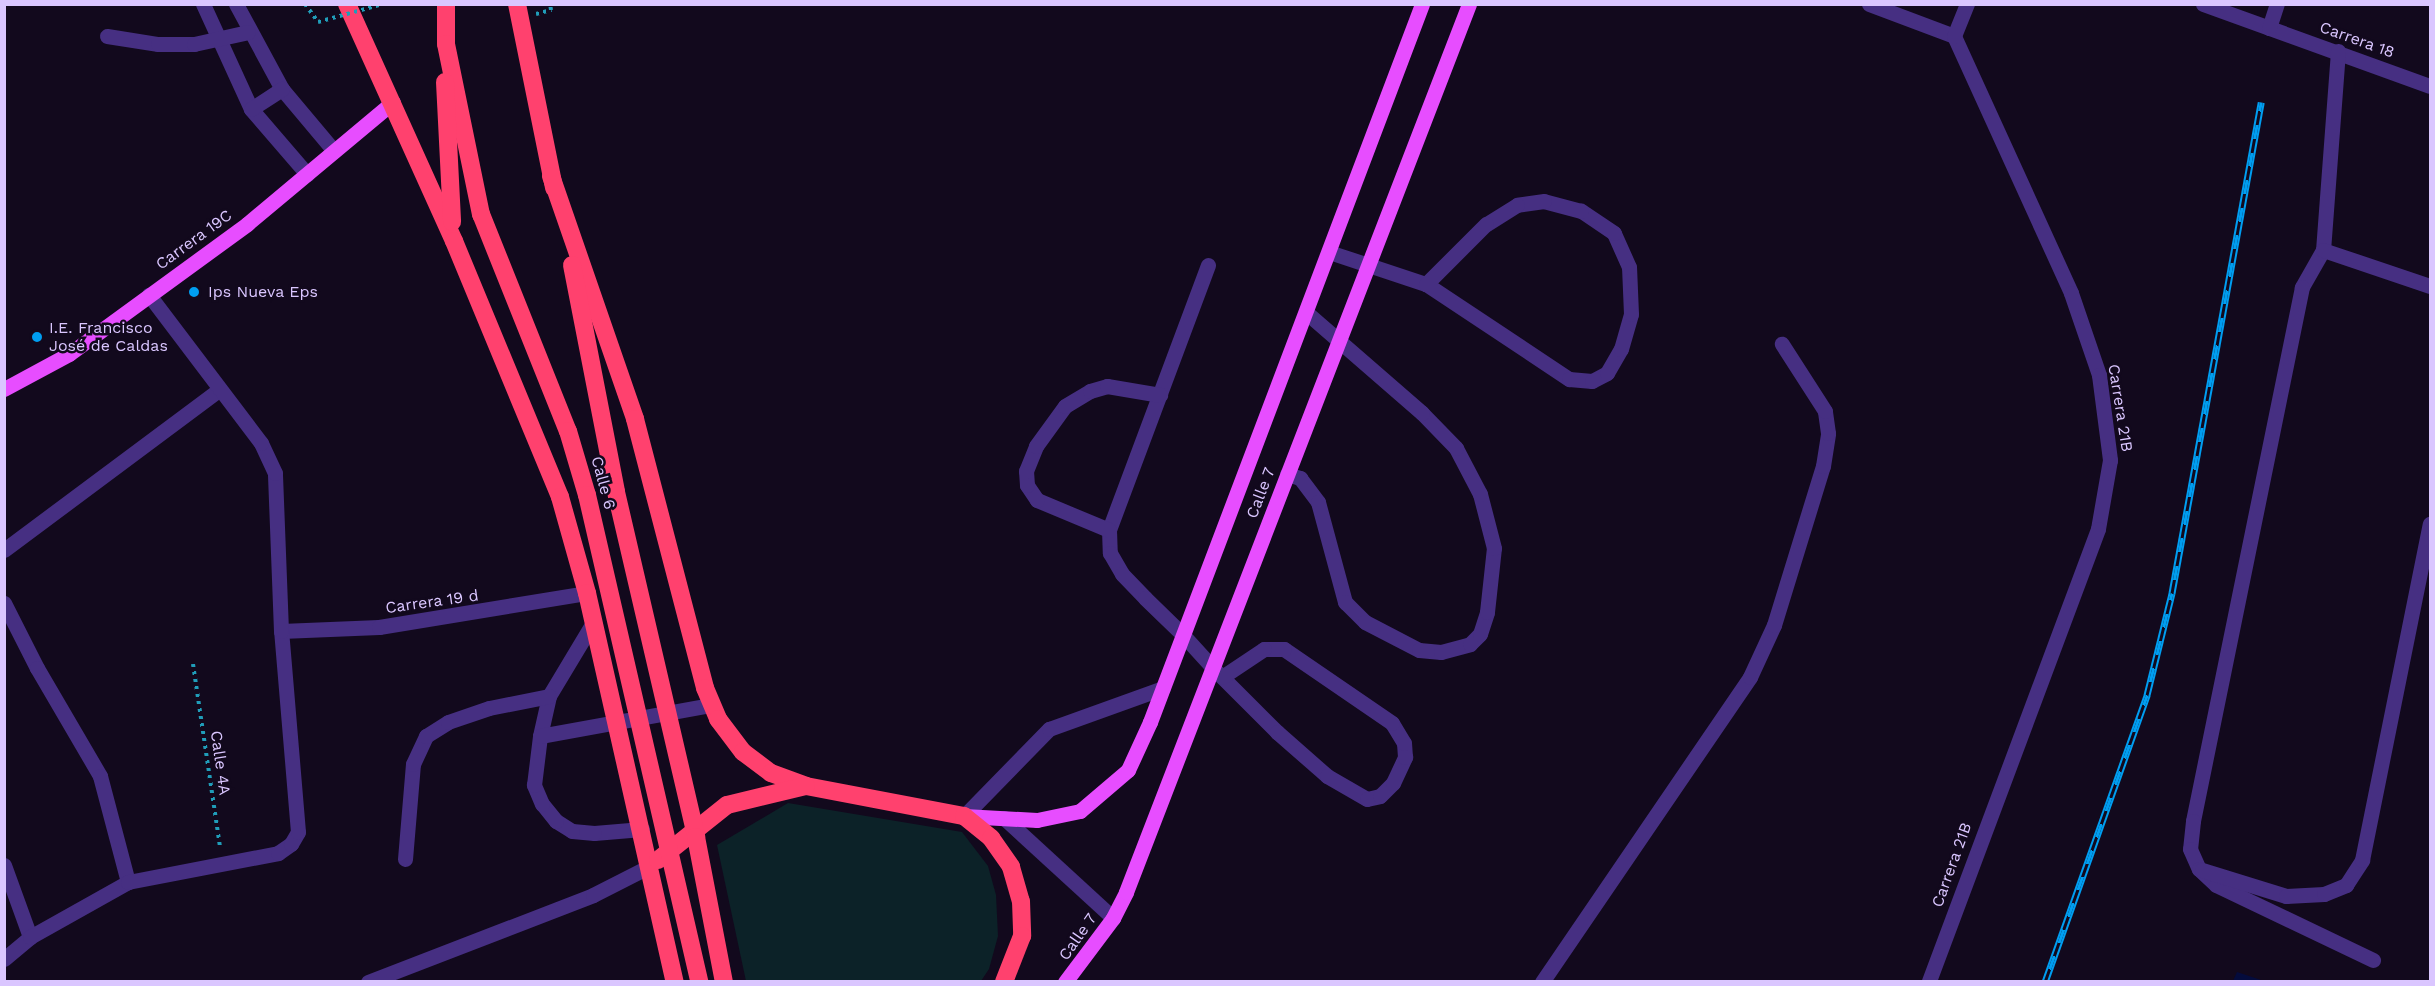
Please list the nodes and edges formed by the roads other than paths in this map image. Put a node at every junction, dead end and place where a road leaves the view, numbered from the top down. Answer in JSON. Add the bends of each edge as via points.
{"nodes":[{"id":1,"x":203,"y":4,"type":"edge"},
{"id":2,"x":236,"y":4,"type":"edge"},
{"id":3,"x":347,"y":4,"type":"edge"},
{"id":4,"x":446,"y":4,"type":"edge"},
{"id":5,"x":517,"y":4,"type":"edge"},
{"id":6,"x":1422,"y":4,"type":"edge"},
{"id":7,"x":1469,"y":4,"type":"edge"},
{"id":8,"x":1869,"y":4,"type":"edge"},
{"id":9,"x":1967,"y":4,"type":"edge"},
{"id":10,"x":2204,"y":4,"type":"edge"},
{"id":11,"x":2277,"y":4,"type":"edge"},
{"id":12,"x":2269,"y":28,"type":"junction"},
{"id":13,"x":248,"y":32,"type":"junction"},
{"id":14,"x":107,"y":36,"type":"dead end"},
{"id":15,"x":1954,"y":36,"type":"junction"},
{"id":16,"x":220,"y":40,"type":"junction"},
{"id":17,"x":446,"y":44,"type":"junction"},
{"id":18,"x":2338,"y":51,"type":"junction"},
{"id":19,"x":2430,"y":86,"type":"edge"},
{"id":20,"x":282,"y":89,"type":"junction"},
{"id":21,"x":393,"y":102,"type":"junction"},
{"id":22,"x":251,"y":109,"type":"junction"},
{"id":23,"x":334,"y":151,"type":"junction"},
{"id":24,"x":307,"y":174,"type":"junction"},
{"id":25,"x":551,"y":176,"type":"junction"},
{"id":26,"x":454,"y":241,"type":"junction"},
{"id":27,"x":2323,"y":250,"type":"junction"},
{"id":28,"x":1329,"y":252,"type":"junction"},
{"id":29,"x":1209,"y":265,"type":"dead end"},
{"id":30,"x":1368,"y":265,"type":"junction"},
{"id":31,"x":1426,"y":284,"type":"junction"},
{"id":32,"x":2430,"y":286,"type":"edge"},
{"id":33,"x":148,"y":295,"type":"junction"},
{"id":34,"x":1306,"y":312,"type":"junction"},
{"id":35,"x":1340,"y":338,"type":"junction"},
{"id":36,"x":1782,"y":344,"type":"dead end"},
{"id":37,"x":4,"y":389,"type":"edge"},
{"id":38,"x":220,"y":389,"type":"junction"},
{"id":39,"x":1160,"y":395,"type":"junction"},
{"id":40,"x":1287,"y":474,"type":"junction"},
{"id":41,"x":2430,"y":524,"type":"edge"},
{"id":42,"x":1109,"y":530,"type":"junction"},
{"id":43,"x":4,"y":550,"type":"edge"},
{"id":44,"x":587,"y":593,"type":"junction"},
{"id":45,"x":4,"y":603,"type":"edge"},
{"id":46,"x":594,"y":621,"type":"junction"},
{"id":47,"x":281,"y":631,"type":"junction"},
{"id":48,"x":1183,"y":634,"type":"junction"},
{"id":49,"x":1217,"y":673,"type":"junction"},
{"id":50,"x":1163,"y":688,"type":"junction"},
{"id":51,"x":549,"y":696,"type":"junction"},
{"id":52,"x":711,"y":705,"type":"junction"},
{"id":53,"x":617,"y":722,"type":"junction"},
{"id":54,"x":540,"y":736,"type":"junction"},
{"id":55,"x":806,"y":786,"type":"junction"},
{"id":56,"x":964,"y":816,"type":"junction"},
{"id":57,"x":1004,"y":818,"type":"junction"},
{"id":58,"x":642,"y":829,"type":"junction"},
{"id":59,"x":405,"y":859,"type":"dead end"},
{"id":60,"x":4,"y":864,"type":"edge"},
{"id":61,"x":650,"y":866,"type":"junction"},
{"id":62,"x":2199,"y":868,"type":"junction"},
{"id":63,"x":128,"y":882,"type":"junction"},
{"id":64,"x":1113,"y":918,"type":"junction"},
{"id":65,"x":30,"y":937,"type":"junction"},
{"id":66,"x":4,"y":959,"type":"edge"},
{"id":67,"x":2373,"y":960,"type":"dead end"},
{"id":68,"x":368,"y":981,"type":"edge"},
{"id":69,"x":675,"y":981,"type":"edge"},
{"id":70,"x":699,"y":981,"type":"edge"},
{"id":71,"x":724,"y":981,"type":"edge"},
{"id":72,"x":1004,"y":981,"type":"edge"},
{"id":73,"x":1065,"y":981,"type":"edge"},
{"id":74,"x":1542,"y":981,"type":"edge"},
{"id":75,"x":1929,"y":981,"type":"edge"}],
"edges":[{"from":1,"to":16,"type":"street"},
{"from":2,"to":13,"type":"street"},
{"from":3,"to":21,"type":"highway"},
{"from":4,"to":17,"type":"highway","name":"Calle 6"},
{"from":5,"to":25,"type":"highway","name":"Calle 6"},
{"from":6,"to":28,"type":"main road","name":"Calle 7"},
{"from":7,"to":30,"type":"main road","name":"Calle 7"},
{"from":8,"to":15,"type":"street"},
{"from":9,"to":15,"type":"street"},
{"from":10,"to":12,"type":"street","name":"Carrera 18"},
{"from":11,"to":12,"type":"street"},
{"from":12,"to":18,"type":"street","name":"Carrera 18"},
{"from":13,"to":16,"type":"street"},
{"from":13,"to":20,"type":"street"},
{"from":14,"to":16,"type":"street","via":[[158,44]]},
{"from":15,"to":75,"type":"street","name":"Carrera 21B","via":[[2071,293],[2099,375],[2110,460],[2098,529]]},
{"from":16,"to":22,"type":"street"},
{"from":17,"to":26,"type":"highway","via":[[445,127]]},
{"from":17,"to":70,"type":"highway","name":"Calle 6","bridge":true,"via":[[481,214],[568,431],[587,495]]},
{"from":18,"to":19,"type":"street","name":"Carrera 18"},
{"from":18,"to":27,"type":"street"},
{"from":20,"to":22,"type":"street"},
{"from":20,"to":23,"type":"street"},
{"from":21,"to":23,"type":"main road","name":"Carrera 19C"},
{"from":21,"to":26,"type":"highway"},
{"from":22,"to":24,"type":"street"},
{"from":23,"to":24,"type":"main road","name":"Carrera 19C"},
{"from":24,"to":33,"type":"main road","name":"Carrera 19C","via":[[247,224]]},
{"from":25,"to":52,"type":"highway","via":[[635,418]]},
{"from":25,"to":71,"type":"highway","name":"Calle 6","bridge":true},
{"from":26,"to":44,"type":"highway","via":[[560,497]]},
{"from":27,"to":32,"type":"street"},
{"from":27,"to":62,"type":"street","via":[[2302,286],[2195,810],[2190,849]]},
{"from":28,"to":30,"type":"street"},
{"from":28,"to":34,"type":"main road","name":"Calle 7"},
{"from":29,"to":39,"type":"street"},
{"from":30,"to":31,"type":"street"},
{"from":30,"to":35,"type":"main road","name":"Calle 7"},
{"from":31,"to":31,"type":"street","via":[[1486,224],[1517,205],[1544,201],[1581,211],[1614,234],[1629,267],[1631,314],[1621,349],[1607,373],[1592,381],[1569,379]]},
{"from":33,"to":37,"type":"main road","name":"Carrera 19C","via":[[69,354]]},
{"from":33,"to":38,"type":"street"},
{"from":34,"to":35,"type":"street"},
{"from":34,"to":48,"type":"main road","name":"Calle 7"},
{"from":35,"to":40,"type":"main road","name":"Calle 7"},
{"from":35,"to":40,"type":"street","via":[[1456,448],[1480,494],[1494,548],[1487,612],[1480,634],[1470,644],[1440,652],[1419,650],[1365,622],[1345,602],[1318,502],[1300,478]]},
{"from":36,"to":74,"type":"street","via":[[1825,411],[1828,433],[1823,466],[1774,625],[1750,677]]},
{"from":38,"to":43,"type":"street"},
{"from":38,"to":47,"type":"street","via":[[261,443],[275,473]]},
{"from":39,"to":42,"type":"street"},
{"from":39,"to":42,"type":"street","via":[[1107,386],[1090,391],[1065,406],[1036,446],[1026,471],[1027,485],[1036,500]]},
{"from":40,"to":49,"type":"main road","name":"Calle 7"},
{"from":41,"to":62,"type":"street","via":[[2362,860],[2346,885],[2324,894],[2286,896]]},
{"from":42,"to":48,"type":"street","via":[[1110,553],[1122,574]]},
{"from":44,"to":46,"type":"highway"},
{"from":44,"to":47,"type":"street","name":"Carrera 19 d","via":[[379,627]]},
{"from":45,"to":63,"type":"street","via":[[100,777]]},
{"from":46,"to":51,"type":"street"},
{"from":46,"to":53,"type":"highway"},
{"from":47,"to":63,"type":"street","via":[[298,832],[291,844],[278,853]]},
{"from":48,"to":49,"type":"street"},
{"from":48,"to":50,"type":"main road","name":"Calle 7"},
{"from":49,"to":49,"type":"street","via":[[1264,649],[1284,649],[1392,723],[1404,743],[1405,757],[1393,783],[1380,796],[1367,799],[1326,776]]},
{"from":49,"to":64,"type":"main road","name":"Calle 7"},
{"from":50,"to":56,"type":"street","via":[[1049,729]]},
{"from":50,"to":57,"type":"main road","name":"Calle 7","via":[[1128,770],[1080,811],[1037,820]]},
{"from":51,"to":54,"type":"street"},
{"from":51,"to":59,"type":"street","via":[[489,708],[448,722],[426,736],[413,764]]},
{"from":52,"to":53,"type":"street"},
{"from":52,"to":55,"type":"highway","via":[[743,752],[771,773]]},
{"from":53,"to":54,"type":"street"},
{"from":53,"to":58,"type":"highway"},
{"from":54,"to":58,"type":"street","via":[[534,785],[542,804],[556,821],[572,831]]},
{"from":55,"to":56,"type":"highway"},
{"from":55,"to":61,"type":"highway","via":[[727,805]]},
{"from":56,"to":57,"type":"main road","name":"Calle 7"},
{"from":56,"to":72,"type":"highway","via":[[991,838],[1011,867],[1021,901],[1022,936]]},
{"from":57,"to":64,"type":"street"},
{"from":58,"to":61,"type":"highway"},
{"from":60,"to":65,"type":"street"},
{"from":61,"to":68,"type":"street","via":[[592,895]]},
{"from":61,"to":69,"type":"highway"},
{"from":62,"to":67,"type":"street","via":[[2216,885]]},
{"from":63,"to":65,"type":"street"},
{"from":64,"to":73,"type":"main road","name":"Calle 7"},
{"from":65,"to":66,"type":"street"}]}
